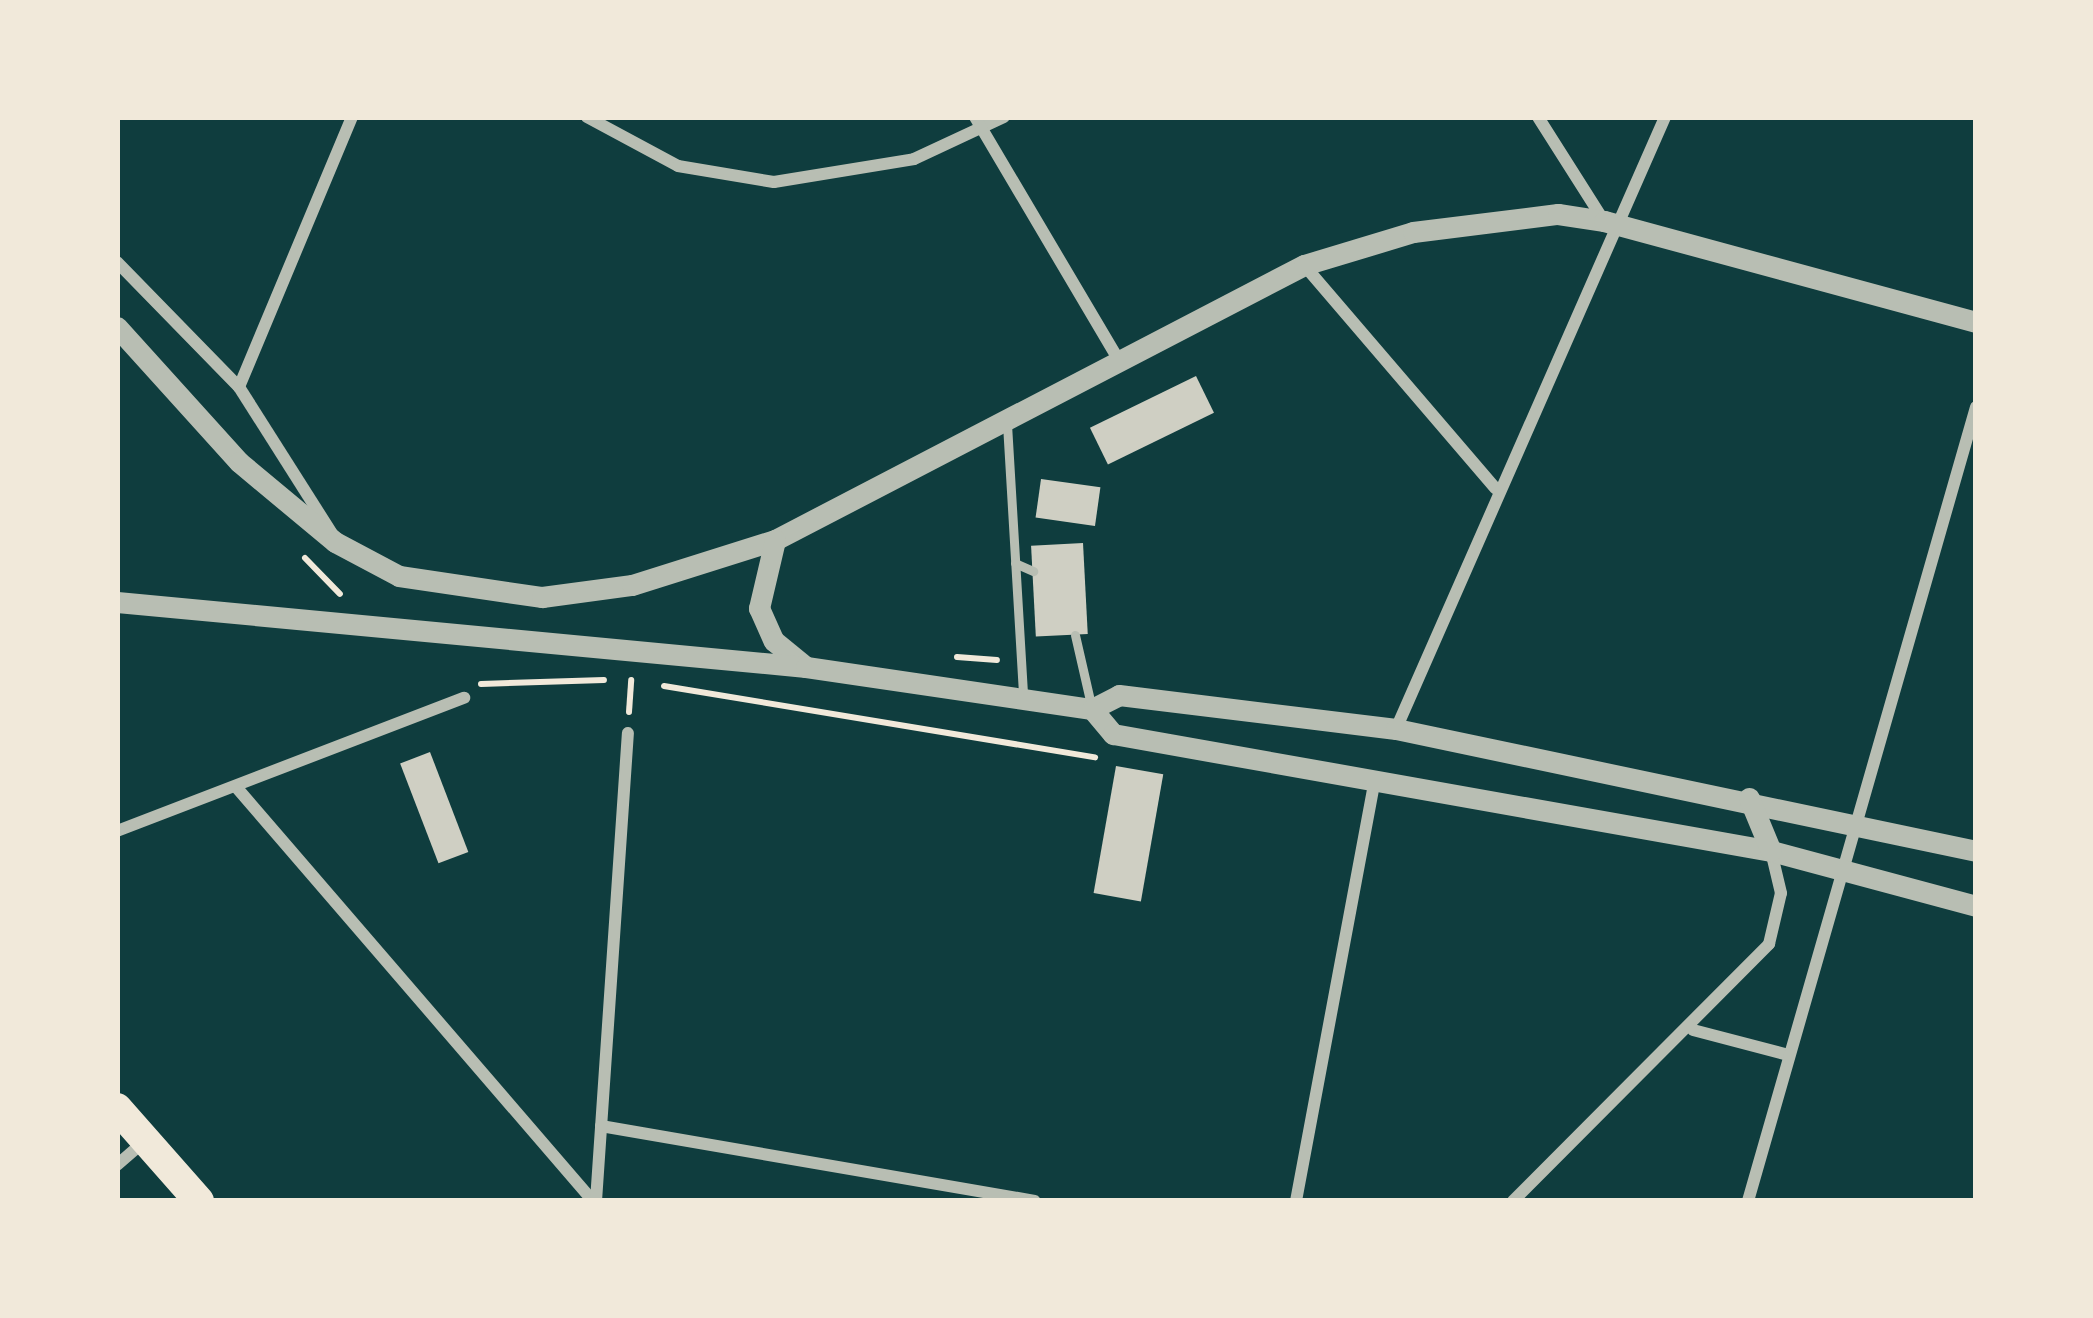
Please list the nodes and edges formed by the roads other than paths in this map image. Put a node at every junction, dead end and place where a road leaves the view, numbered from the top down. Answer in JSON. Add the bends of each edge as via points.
{"nodes":[{"id":1,"x":352,"y":117,"type":"edge"},
{"id":2,"x":586,"y":117,"type":"edge"},
{"id":3,"x":975,"y":117,"type":"edge"},
{"id":4,"x":1004,"y":117,"type":"edge"},
{"id":5,"x":1538,"y":117,"type":"edge"},
{"id":6,"x":1665,"y":117,"type":"edge"},
{"id":7,"x":984,"y":132,"type":"junction"},
{"id":8,"x":1611,"y":222,"type":"junction"},
{"id":9,"x":117,"y":262,"type":"edge"},
{"id":10,"x":1304,"y":265,"type":"junction"},
{"id":11,"x":1976,"y":322,"type":"edge"},
{"id":12,"x":117,"y":328,"type":"edge"},
{"id":13,"x":1118,"y":358,"type":"junction"},
{"id":14,"x":239,"y":387,"type":"junction"},
{"id":15,"x":1976,"y":407,"type":"edge"},
{"id":16,"x":1006,"y":419,"type":"junction"},
{"id":17,"x":1495,"y":488,"type":"junction"},
{"id":18,"x":776,"y":540,"type":"junction"},
{"id":19,"x":335,"y":542,"type":"junction"},
{"id":20,"x":1015,"y":562,"type":"junction"},
{"id":21,"x":1033,"y":572,"type":"dead end"},
{"id":22,"x":117,"y":602,"type":"edge"},
{"id":23,"x":1075,"y":635,"type":"dead end"},
{"id":24,"x":806,"y":667,"type":"junction"},
{"id":25,"x":464,"y":698,"type":"dead end"},
{"id":26,"x":1023,"y":699,"type":"junction"},
{"id":27,"x":1092,"y":709,"type":"junction"},
{"id":28,"x":1396,"y":729,"type":"junction"},
{"id":29,"x":628,"y":733,"type":"dead end"},
{"id":30,"x":1376,"y":776,"type":"junction"},
{"id":31,"x":237,"y":788,"type":"junction"},
{"id":32,"x":1749,"y":797,"type":"junction"},
{"id":33,"x":1853,"y":818,"type":"junction"},
{"id":34,"x":117,"y":832,"type":"edge"},
{"id":35,"x":1771,"y":851,"type":"junction"},
{"id":36,"x":1976,"y":851,"type":"edge"},
{"id":37,"x":1840,"y":866,"type":"junction"},
{"id":38,"x":1976,"y":906,"type":"edge"},
{"id":39,"x":1694,"y":1030,"type":"junction"},
{"id":40,"x":1788,"y":1055,"type":"junction"},
{"id":41,"x":117,"y":1108,"type":"edge"},
{"id":42,"x":602,"y":1126,"type":"junction"},
{"id":43,"x":146,"y":1140,"type":"junction"},
{"id":44,"x":117,"y":1166,"type":"edge"},
{"id":45,"x":199,"y":1201,"type":"edge"},
{"id":46,"x":594,"y":1201,"type":"edge"},
{"id":47,"x":1035,"y":1201,"type":"edge"},
{"id":48,"x":1296,"y":1201,"type":"edge"},
{"id":49,"x":1514,"y":1201,"type":"edge"},
{"id":50,"x":1748,"y":1201,"type":"edge"}],
"edges":[{"from":1,"to":14,"type":"street"},
{"from":2,"to":7,"type":"street","via":[[678,166],[774,182],[860,172]]},
{"from":3,"to":7,"type":"street"},
{"from":4,"to":7,"type":"street"},
{"from":5,"to":8,"type":"street"},
{"from":6,"to":8,"type":"street"},
{"from":7,"to":13,"type":"street"},
{"from":8,"to":10,"type":"street","via":[[1487,219]]},
{"from":8,"to":11,"type":"street"},
{"from":8,"to":17,"type":"street"},
{"from":9,"to":14,"type":"street"},
{"from":10,"to":13,"type":"street"},
{"from":10,"to":17,"type":"street"},
{"from":12,"to":19,"type":"street","via":[[239,463]]},
{"from":13,"to":16,"type":"street"},
{"from":14,"to":19,"type":"street"},
{"from":15,"to":33,"type":"street"},
{"from":16,"to":18,"type":"street"},
{"from":16,"to":20,"type":"lane"},
{"from":17,"to":28,"type":"street"},
{"from":18,"to":19,"type":"street","via":[[632,585],[542,597],[399,576]]},
{"from":18,"to":24,"type":"street","via":[[759,608],[774,641]]},
{"from":20,"to":21,"type":"lane"},
{"from":20,"to":26,"type":"lane"},
{"from":22,"to":24,"type":"street"},
{"from":23,"to":27,"type":"lane"},
{"from":24,"to":26,"type":"street"},
{"from":25,"to":31,"type":"street"},
{"from":26,"to":27,"type":"street"},
{"from":27,"to":28,"type":"street","via":[[1119,695]]},
{"from":27,"to":30,"type":"street","via":[[1113,734]]},
{"from":28,"to":32,"type":"street"},
{"from":29,"to":42,"type":"street"},
{"from":30,"to":35,"type":"street"},
{"from":30,"to":48,"type":"street"},
{"from":31,"to":34,"type":"street"},
{"from":31,"to":46,"type":"street"},
{"from":32,"to":33,"type":"street"},
{"from":32,"to":35,"type":"street"},
{"from":33,"to":36,"type":"street"},
{"from":33,"to":37,"type":"street"},
{"from":35,"to":37,"type":"street"},
{"from":35,"to":39,"type":"street","via":[[1781,893],[1768,944]]},
{"from":37,"to":38,"type":"street"},
{"from":37,"to":40,"type":"street"},
{"from":39,"to":40,"type":"street"},
{"from":39,"to":49,"type":"street"},
{"from":40,"to":50,"type":"street"},
{"from":41,"to":43,"type":"main road"},
{"from":42,"to":46,"type":"street"},
{"from":42,"to":47,"type":"street"},
{"from":43,"to":44,"type":"street"},
{"from":43,"to":45,"type":"main road"}]}
